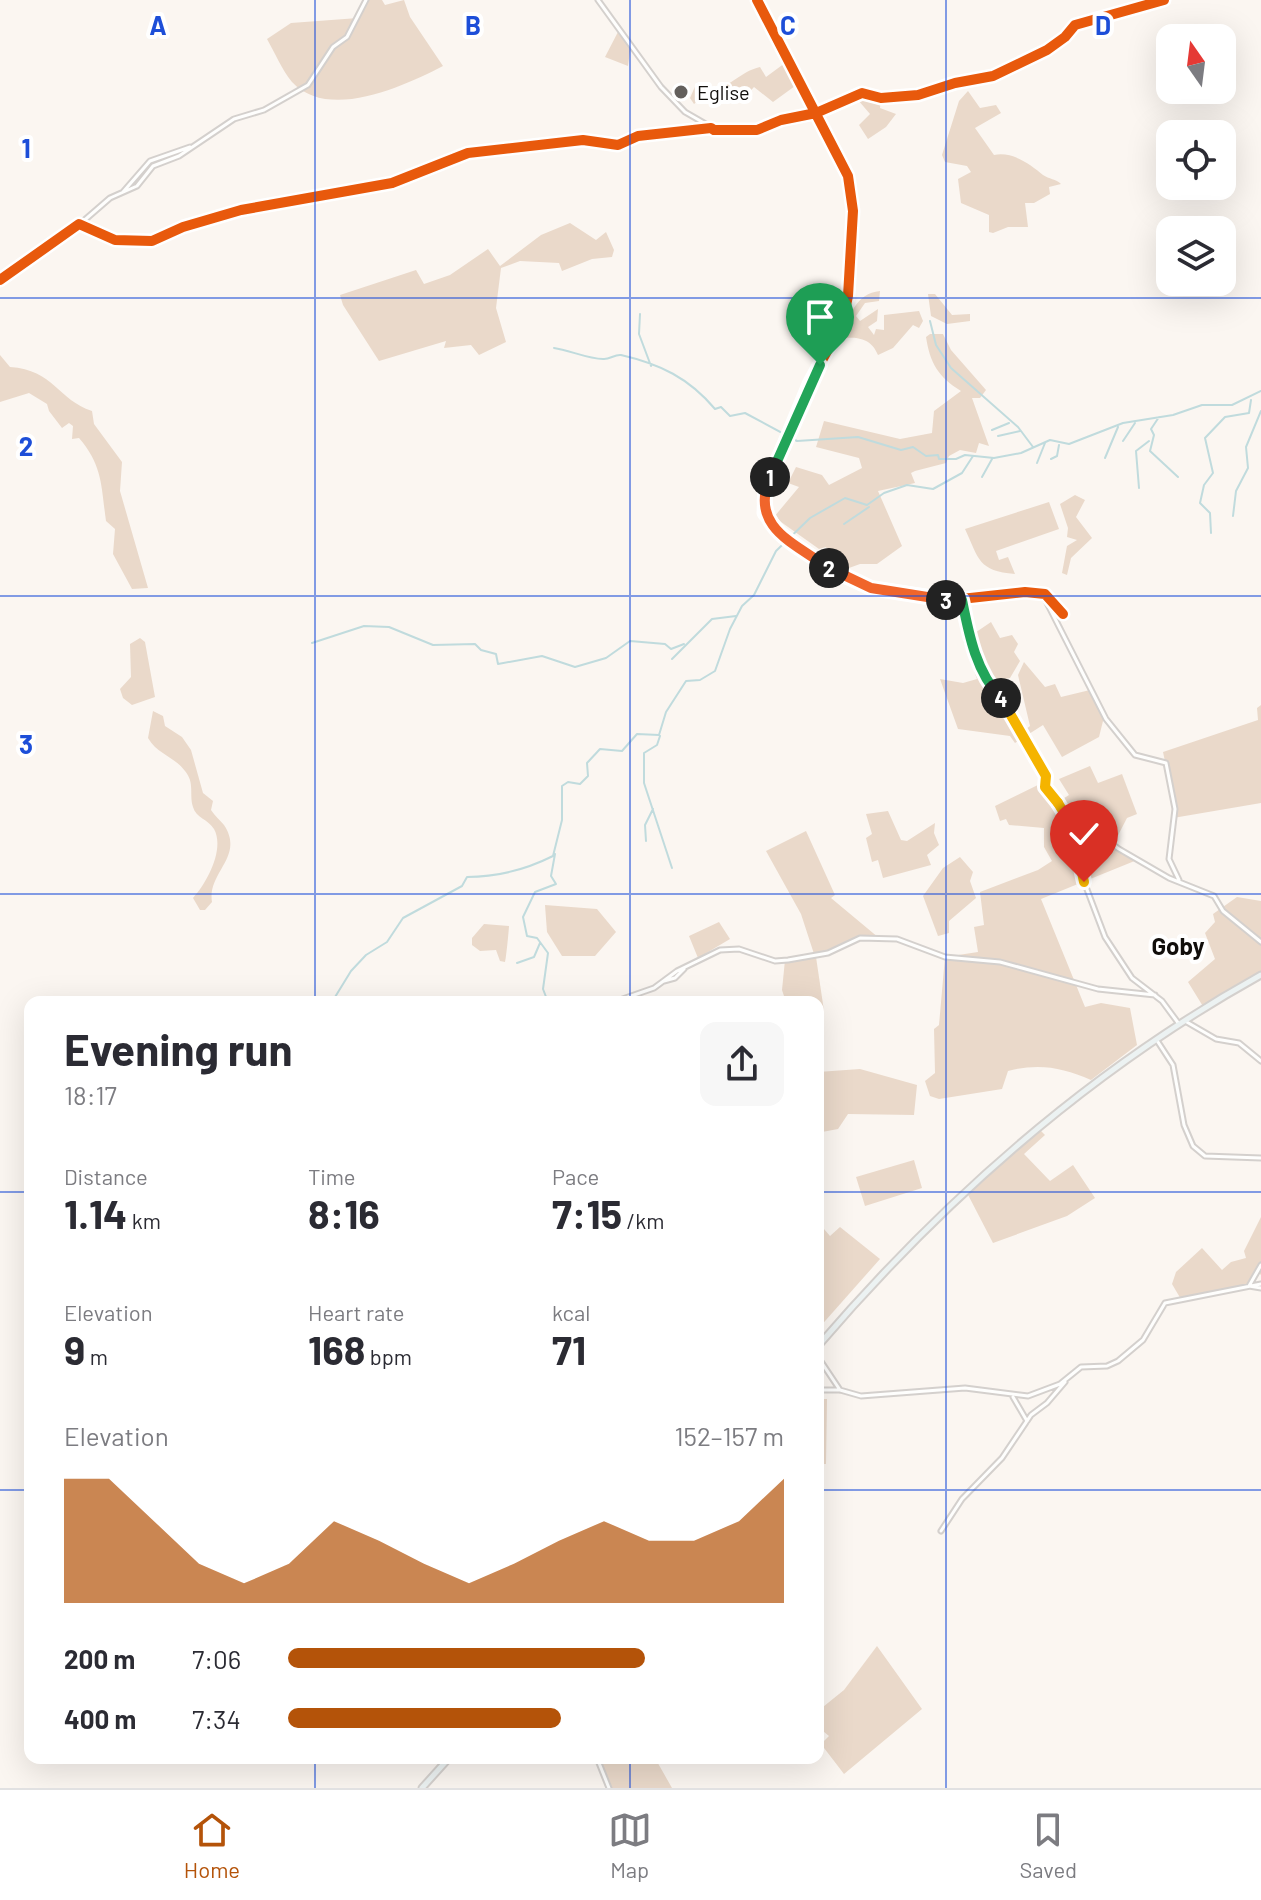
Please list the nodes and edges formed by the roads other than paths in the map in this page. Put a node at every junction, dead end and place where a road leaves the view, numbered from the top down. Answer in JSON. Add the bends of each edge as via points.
{"nodes":[{"id":1,"x":366,"y":0,"type":"edge"},
{"id":2,"x":598,"y":0,"type":"edge"},
{"id":3,"x":757,"y":0,"type":"edge"},
{"id":4,"x":1164,"y":0,"type":"edge"},
{"id":5,"x":816,"y":113,"type":"junction"},
{"id":6,"x":711,"y":128,"type":"junction"},
{"id":7,"x":194,"y":146,"type":"junction"},
{"id":8,"x":121,"y":194,"type":"junction"},
{"id":9,"x":79,"y":224,"type":"junction"},
{"id":10,"x":0,"y":280,"type":"edge"},
{"id":11,"x":959,"y":593,"type":"dead end"},
{"id":12,"x":1037,"y":593,"type":"junction"},
{"id":13,"x":962,"y":600,"type":"junction"},
{"id":14,"x":1063,"y":614,"type":"dead end"},
{"id":15,"x":1060,"y":805,"type":"junction"},
{"id":16,"x":1179,"y":880,"type":"junction"},
{"id":17,"x":1261,"y":942,"type":"edge"},
{"id":18,"x":1261,"y":975,"type":"edge"},
{"id":19,"x":1155,"y":995,"type":"junction"},
{"id":20,"x":628,"y":996,"type":"edge"},
{"id":21,"x":1181,"y":1022,"type":"junction"},
{"id":22,"x":1156,"y":1039,"type":"junction"},
{"id":23,"x":1261,"y":1061,"type":"edge"},
{"id":24,"x":1261,"y":1158,"type":"edge"},
{"id":25,"x":1261,"y":1265,"type":"edge"},
{"id":26,"x":1249,"y":1286,"type":"junction"},
{"id":27,"x":1261,"y":1286,"type":"edge"},
{"id":28,"x":824,"y":1339,"type":"edge"},
{"id":29,"x":824,"y":1366,"type":"edge"},
{"id":30,"x":1067,"y":1380,"type":"junction"},
{"id":31,"x":824,"y":1390,"type":"edge"},
{"id":32,"x":840,"y":1390,"type":"junction"},
{"id":33,"x":1013,"y":1397,"type":"junction"},
{"id":34,"x":1027,"y":1421,"type":"junction"},
{"id":35,"x":941,"y":1531,"type":"dead end"},
{"id":36,"x":444,"y":1764,"type":"edge"},
{"id":37,"x":599,"y":1764,"type":"edge"},
{"id":38,"x":422,"y":1788,"type":"edge"},
{"id":39,"x":609,"y":1788,"type":"edge"}],
"edges":[{"from":1,"to":7,"type":"street","via":[[347,37],[333,47],[308,85],[264,110],[234,119]]},
{"from":2,"to":6,"type":"street","via":[[661,87],[685,112]]},
{"from":3,"to":5,"type":"street"},
{"from":4,"to":5,"type":"street","via":[[1075,25],[1047,50],[993,76],[918,95],[881,98],[862,93]]},
{"from":5,"to":6,"type":"street","via":[[757,130]]},
{"from":5,"to":13,"type":"street","via":[[852,191],[846,310],[762,498],[764,513],[780,533],[853,583]]},
{"from":6,"to":9,"type":"street","via":[[638,136],[618,145],[583,140],[468,153],[392,183],[241,210],[152,241],[115,240]]},
{"from":7,"to":8,"type":"street","via":[[149,168],[137,186]]},
{"from":7,"to":8,"type":"street","via":[[150,161]]},
{"from":8,"to":9,"type":"street"},
{"from":9,"to":10,"type":"street"},
{"from":11,"to":13,"type":"street"},
{"from":12,"to":13,"type":"street"},
{"from":12,"to":14,"type":"street","via":[[1052,599]]},
{"from":12,"to":16,"type":"street","via":[[1049,605],[1106,719],[1135,755],[1166,763],[1175,809],[1169,859]]},
{"from":13,"to":15,"type":"street","via":[[982,670],[1006,703],[1046,776],[1045,787]]},
{"from":15,"to":16,"type":"street","via":[[1119,849]]},
{"from":15,"to":19,"type":"street","via":[[1072,826],[1080,871],[1105,937],[1132,978]]},
{"from":16,"to":17,"type":"street","via":[[1216,898],[1223,911]]},
{"from":18,"to":21,"type":"main road"},
{"from":19,"to":20,"type":"street","via":[[1098,989],[1000,962],[945,957],[897,939],[860,938],[814,958],[788,960],[726,949]]},
{"from":19,"to":21,"type":"street"},
{"from":21,"to":22,"type":"main road"},
{"from":21,"to":23,"type":"street","via":[[1216,1039],[1239,1043]]},
{"from":22,"to":24,"type":"street","via":[[1173,1065],[1193,1146],[1205,1156]]},
{"from":22,"to":28,"type":"main road","via":[[1010,1148],[900,1255]]},
{"from":25,"to":26,"type":"street"},
{"from":26,"to":27,"type":"street"},
{"from":26,"to":30,"type":"street","via":[[1165,1303],[1143,1340],[1118,1361],[1081,1367]]},
{"from":29,"to":32,"type":"street"},
{"from":30,"to":33,"type":"street"},
{"from":30,"to":34,"type":"street"},
{"from":31,"to":32,"type":"street"},
{"from":32,"to":33,"type":"street","via":[[861,1396],[965,1388]]},
{"from":33,"to":34,"type":"street"},
{"from":34,"to":35,"type":"street"},
{"from":36,"to":38,"type":"main road"},
{"from":37,"to":39,"type":"street"}]}
